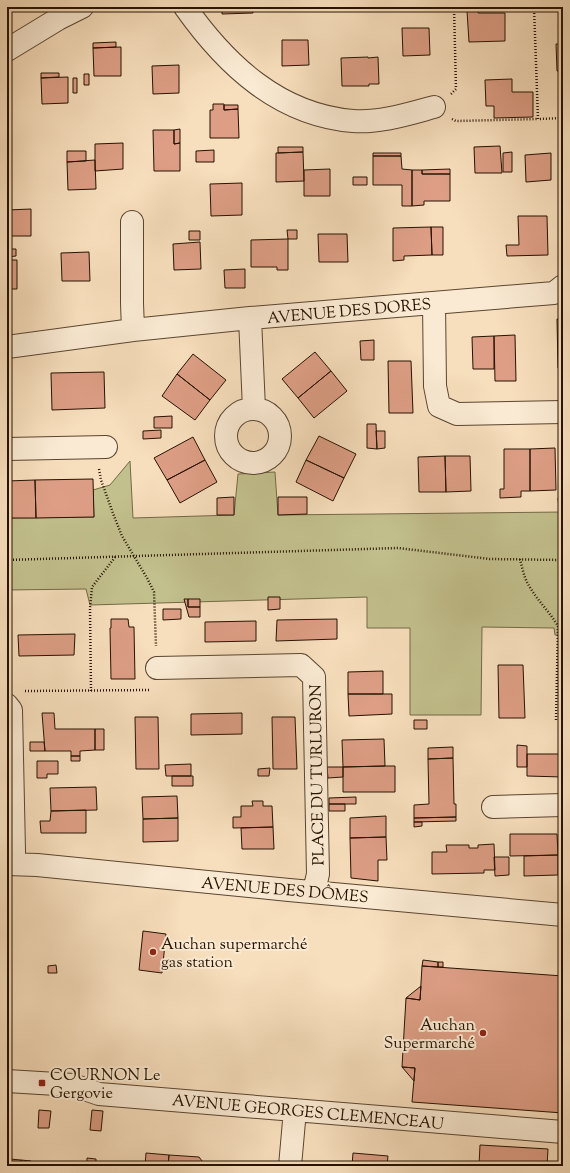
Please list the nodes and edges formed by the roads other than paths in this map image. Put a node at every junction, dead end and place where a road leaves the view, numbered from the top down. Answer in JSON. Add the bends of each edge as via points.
{"nodes":[{"id":1,"x":82,"y":7,"type":"edge"},
{"id":2,"x":185,"y":7,"type":"edge"},
{"id":3,"x":7,"y":50,"type":"edge"},
{"id":4,"x":434,"y":107,"type":"road end"},
{"id":5,"x":132,"y":222,"type":"dead end"},
{"id":6,"x":563,"y":286,"type":"edge"},
{"id":7,"x":434,"y":303,"type":"junction"},
{"id":8,"x":250,"y":318,"type":"junction"},
{"id":9,"x":134,"y":330,"type":"junction"},
{"id":10,"x":7,"y":347,"type":"edge"},
{"id":11,"x":254,"y":409,"type":"dead end"},
{"id":12,"x":563,"y":412,"type":"edge"},
{"id":13,"x":100,"y":447,"type":"road end"},
{"id":14,"x":7,"y":449,"type":"edge"},
{"id":15,"x":157,"y":668,"type":"road end"},
{"id":16,"x":14,"y":698,"type":"edge"},
{"id":17,"x":9,"y":758,"type":"edge"},
{"id":18,"x":563,"y":805,"type":"edge"},
{"id":19,"x":493,"y":807,"type":"dead end"},
{"id":20,"x":10,"y":864,"type":"edge"},
{"id":21,"x":314,"y":892,"type":"junction"},
{"id":22,"x":563,"y":915,"type":"edge"},
{"id":23,"x":7,"y":1081,"type":"edge"},
{"id":24,"x":295,"y":1110,"type":"junction"},
{"id":25,"x":563,"y":1132,"type":"edge"},
{"id":26,"x":290,"y":1166,"type":"edge"}],
"edges":[{"from":1,"to":3,"type":"street"},
{"from":2,"to":4,"type":"street","via":[[202,30],[247,77],[277,98],[311,113],[354,121],[393,119]]},
{"from":5,"to":9,"type":"street"},
{"from":6,"to":7,"type":"street","name":"AVENUE DES DORES","via":[[554,293]]},
{"from":7,"to":8,"type":"street","name":"AVENUE DES DORES"},
{"from":7,"to":12,"type":"street","via":[[435,386],[440,406],[458,414]]},
{"from":8,"to":9,"type":"street","name":"AVENUE DES DORES"},
{"from":8,"to":11,"type":"street"},
{"from":9,"to":10,"type":"street","name":"AVENUE DES DORES"},
{"from":13,"to":14,"type":"street"},
{"from":15,"to":21,"type":"street","name":"PLACE DU TURLURON","via":[[301,664],[314,677],[318,874]]},
{"from":16,"to":17,"type":"street"},
{"from":17,"to":20,"type":"street","via":[[14,851]]},
{"from":18,"to":19,"type":"street"},
{"from":20,"to":21,"type":"street","name":"AVENUE DES DÔMES"},
{"from":21,"to":22,"type":"street","name":"AVENUE DES DÔMES"},
{"from":23,"to":24,"type":"street","name":"AVENUE GEORGES CLEMENCEAU","via":[[73,1084],[99,1094]]},
{"from":24,"to":25,"type":"street","name":"AVENUE GEORGES CLEMENCEAU"},
{"from":24,"to":26,"type":"street"}]}
